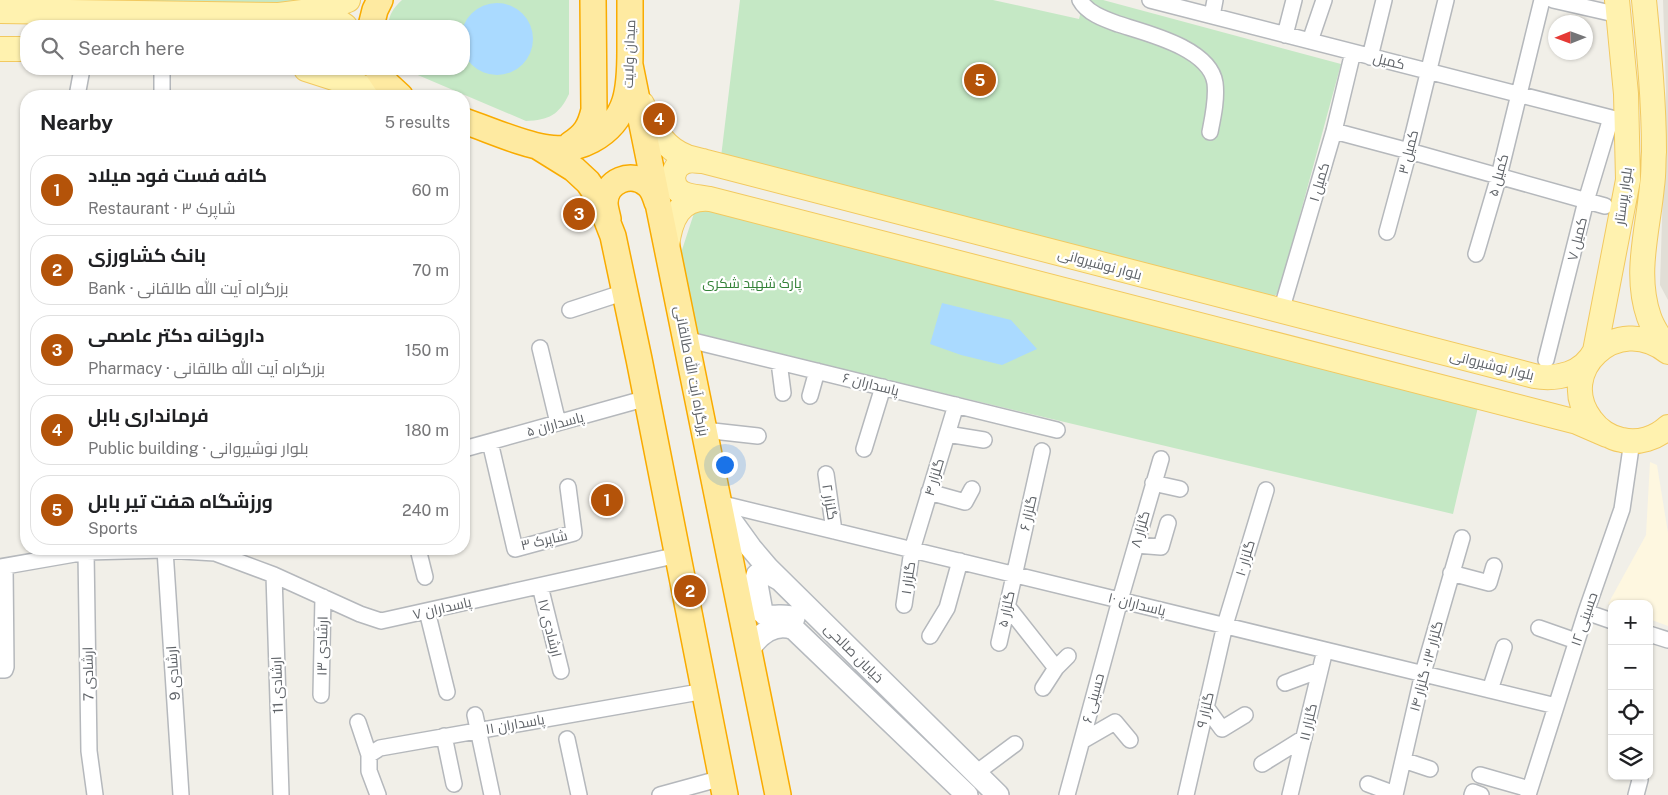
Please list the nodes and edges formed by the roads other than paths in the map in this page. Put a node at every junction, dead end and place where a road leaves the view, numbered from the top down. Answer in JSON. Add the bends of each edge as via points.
{"nodes":[{"id":1,"x":348,"y":0,"type":"edge"},
{"id":2,"x":380,"y":0,"type":"edge"},
{"id":3,"x":593,"y":0,"type":"edge"},
{"id":4,"x":630,"y":0,"type":"edge"},
{"id":5,"x":1080,"y":0,"type":"edge"},
{"id":6,"x":1150,"y":0,"type":"edge"},
{"id":7,"x":1215,"y":0,"type":"edge"},
{"id":8,"x":1294,"y":0,"type":"edge"},
{"id":9,"x":1324,"y":0,"type":"edge"},
{"id":10,"x":1384,"y":0,"type":"edge"},
{"id":11,"x":1446,"y":0,"type":"edge"},
{"id":12,"x":1542,"y":0,"type":"edge"},
{"id":13,"x":1553,"y":0,"type":"edge"},
{"id":14,"x":1644,"y":0,"type":"edge"},
{"id":15,"x":1178,"y":4,"type":"edge"},
{"id":16,"x":94,"y":6,"type":"edge"},
{"id":17,"x":1618,"y":8,"type":"edge"},
{"id":18,"x":0,"y":10,"type":"edge"},
{"id":19,"x":279,"y":15,"type":"junction"},
{"id":20,"x":1212,"y":16,"type":"junction"},
{"id":21,"x":334,"y":20,"type":"edge"},
{"id":22,"x":372,"y":20,"type":"edge"},
{"id":23,"x":1285,"y":35,"type":"junction"},
{"id":24,"x":1310,"y":41,"type":"junction"},
{"id":25,"x":0,"y":49,"type":"edge"},
{"id":26,"x":20,"y":50,"type":"edge"},
{"id":27,"x":1353,"y":52,"type":"junction"},
{"id":28,"x":1370,"y":57,"type":"junction"},
{"id":29,"x":630,"y":65,"type":"junction"},
{"id":30,"x":1428,"y":71,"type":"junction"},
{"id":31,"x":81,"y":75,"type":"edge"},
{"id":32,"x":162,"y":75,"type":"edge"},
{"id":33,"x":325,"y":75,"type":"edge"},
{"id":34,"x":381,"y":75,"type":"edge"},
{"id":35,"x":78,"y":90,"type":"edge"},
{"id":36,"x":162,"y":90,"type":"edge"},
{"id":37,"x":371,"y":90,"type":"edge"},
{"id":38,"x":394,"y":90,"type":"edge"},
{"id":39,"x":636,"y":93,"type":"junction"},
{"id":40,"x":1518,"y":94,"type":"junction"},
{"id":41,"x":1619,"y":120,"type":"junction"},
{"id":42,"x":470,"y":123,"type":"edge"},
{"id":43,"x":1334,"y":131,"type":"junction"},
{"id":44,"x":1210,"y":132,"type":"dead end"},
{"id":45,"x":548,"y":147,"type":"junction"},
{"id":46,"x":1409,"y":151,"type":"junction"},
{"id":47,"x":705,"y":162,"type":"junction"},
{"id":48,"x":1498,"y":176,"type":"junction"},
{"id":49,"x":710,"y":199,"type":"junction"},
{"id":50,"x":1586,"y":201,"type":"junction"},
{"id":51,"x":658,"y":204,"type":"junction"},
{"id":52,"x":1605,"y":206,"type":"dead end"},
{"id":53,"x":1387,"y":232,"type":"dead end"},
{"id":54,"x":613,"y":236,"type":"junction"},
{"id":55,"x":667,"y":246,"type":"junction"},
{"id":56,"x":1476,"y":254,"type":"dead end"},
{"id":57,"x":625,"y":292,"type":"junction"},
{"id":58,"x":570,"y":310,"type":"dead end"},
{"id":59,"x":1281,"y":311,"type":"junction"},
{"id":60,"x":686,"y":338,"type":"junction"},
{"id":61,"x":540,"y":348,"type":"dead end"},
{"id":62,"x":1668,"y":351,"type":"edge"},
{"id":63,"x":1591,"y":359,"type":"junction"},
{"id":64,"x":1546,"y":360,"type":"dead end"},
{"id":65,"x":780,"y":362,"type":"junction"},
{"id":66,"x":817,"y":371,"type":"junction"},
{"id":67,"x":883,"y":387,"type":"junction"},
{"id":68,"x":783,"y":393,"type":"dead end"},
{"id":69,"x":810,"y":396,"type":"dead end"},
{"id":70,"x":647,"y":398,"type":"junction"},
{"id":71,"x":956,"y":405,"type":"junction"},
{"id":72,"x":558,"y":423,"type":"junction"},
{"id":73,"x":704,"y":430,"type":"junction"},
{"id":74,"x":1057,"y":430,"type":"dead end"},
{"id":75,"x":947,"y":434,"type":"junction"},
{"id":76,"x":1665,"y":434,"type":"edge"},
{"id":77,"x":1607,"y":435,"type":"junction"},
{"id":78,"x":758,"y":436,"type":"dead end"},
{"id":79,"x":984,"y":440,"type":"dead end"},
{"id":80,"x":490,"y":442,"type":"junction"},
{"id":81,"x":1632,"y":442,"type":"junction"},
{"id":82,"x":470,"y":447,"type":"edge"},
{"id":83,"x":864,"y":449,"type":"dead end"},
{"id":84,"x":1042,"y":451,"type":"dead end"},
{"id":85,"x":1160,"y":459,"type":"dead end"},
{"id":86,"x":826,"y":474,"type":"dead end"},
{"id":87,"x":1153,"y":483,"type":"junction"},
{"id":88,"x":568,"y":487,"type":"dead end"},
{"id":89,"x":1180,"y":489,"type":"dead end"},
{"id":90,"x":972,"y":490,"type":"dead end"},
{"id":91,"x":1266,"y":490,"type":"dead end"},
{"id":92,"x":929,"y":492,"type":"junction"},
{"id":93,"x":719,"y":503,"type":"junction"},
{"id":94,"x":1168,"y":523,"type":"dead end"},
{"id":95,"x":834,"y":531,"type":"junction"},
{"id":96,"x":1462,"y":538,"type":"dead end"},
{"id":97,"x":1136,"y":545,"type":"junction"},
{"id":98,"x":912,"y":550,"type":"junction"},
{"id":99,"x":69,"y":555,"type":"edge"},
{"id":100,"x":86,"y":555,"type":"edge"},
{"id":101,"x":165,"y":555,"type":"edge"},
{"id":102,"x":220,"y":555,"type":"edge"},
{"id":103,"x":420,"y":555,"type":"edge"},
{"id":104,"x":678,"y":555,"type":"junction"},
{"id":105,"x":960,"y":561,"type":"junction"},
{"id":106,"x":1494,"y":566,"type":"dead end"},
{"id":107,"x":2,"y":567,"type":"edge"},
{"id":108,"x":1452,"y":573,"type":"junction"},
{"id":109,"x":1013,"y":574,"type":"junction"},
{"id":110,"x":274,"y":575,"type":"junction"},
{"id":111,"x":425,"y":577,"type":"dead end"},
{"id":112,"x":780,"y":580,"type":"junction"},
{"id":113,"x":540,"y":586,"type":"junction"},
{"id":114,"x":323,"y":597,"type":"junction"},
{"id":115,"x":1120,"y":600,"type":"junction"},
{"id":116,"x":904,"y":605,"type":"dead end"},
{"id":117,"x":1007,"y":606,"type":"junction"},
{"id":118,"x":427,"y":611,"type":"junction"},
{"id":119,"x":1586,"y":612,"type":"junction"},
{"id":120,"x":1608,"y":620,"type":"edge"},
{"id":121,"x":1225,"y":626,"type":"junction"},
{"id":122,"x":1539,"y":628,"type":"dead end"},
{"id":123,"x":1653,"y":635,"type":"edge"},
{"id":124,"x":930,"y":636,"type":"dead end"},
{"id":125,"x":1668,"y":640,"type":"edge"},
{"id":126,"x":1576,"y":641,"type":"junction"},
{"id":127,"x":999,"y":643,"type":"dead end"},
{"id":128,"x":1504,"y":648,"type":"dead end"},
{"id":129,"x":815,"y":649,"type":"junction"},
{"id":130,"x":749,"y":650,"type":"junction"},
{"id":131,"x":1325,"y":650,"type":"junction"},
{"id":132,"x":1068,"y":656,"type":"dead end"},
{"id":133,"x":1056,"y":668,"type":"junction"},
{"id":134,"x":0,"y":670,"type":"edge"},
{"id":135,"x":1320,"y":670,"type":"junction"},
{"id":136,"x":560,"y":671,"type":"dead end"},
{"id":137,"x":1422,"y":674,"type":"junction"},
{"id":138,"x":1285,"y":683,"type":"dead end"},
{"id":139,"x":1043,"y":688,"type":"dead end"},
{"id":140,"x":1490,"y":690,"type":"junction"},
{"id":141,"x":705,"y":691,"type":"junction"},
{"id":142,"x":447,"y":692,"type":"dead end"},
{"id":143,"x":321,"y":695,"type":"dead end"},
{"id":144,"x":1556,"y":706,"type":"junction"},
{"id":145,"x":1206,"y":707,"type":"junction"},
{"id":146,"x":475,"y":715,"type":"dead end"},
{"id":147,"x":1244,"y":716,"type":"dead end"},
{"id":148,"x":358,"y":722,"type":"dead end"},
{"id":149,"x":479,"y":730,"type":"junction"},
{"id":150,"x":444,"y":736,"type":"junction"},
{"id":151,"x":1304,"y":738,"type":"junction"},
{"id":152,"x":567,"y":739,"type":"dead end"},
{"id":153,"x":1130,"y":740,"type":"dead end"},
{"id":154,"x":1082,"y":741,"type":"junction"},
{"id":155,"x":1015,"y":744,"type":"dead end"},
{"id":156,"x":369,"y":755,"type":"junction"},
{"id":157,"x":1403,"y":760,"type":"junction"},
{"id":158,"x":1262,"y":764,"type":"dead end"},
{"id":159,"x":1430,"y":769,"type":"dead end"},
{"id":160,"x":976,"y":773,"type":"junction"},
{"id":161,"x":1480,"y":774,"type":"dead end"},
{"id":162,"x":454,"y":784,"type":"dead end"},
{"id":163,"x":1368,"y":784,"type":"dead end"},
{"id":164,"x":724,"y":787,"type":"edge"},
{"id":165,"x":1528,"y":792,"type":"edge"},
{"id":166,"x":1395,"y":794,"type":"edge"},
{"id":167,"x":95,"y":795,"type":"edge"},
{"id":168,"x":181,"y":795,"type":"edge"},
{"id":169,"x":281,"y":795,"type":"edge"},
{"id":170,"x":378,"y":795,"type":"edge"},
{"id":171,"x":492,"y":795,"type":"edge"},
{"id":172,"x":579,"y":795,"type":"edge"},
{"id":173,"x":660,"y":795,"type":"edge"},
{"id":174,"x":778,"y":795,"type":"edge"},
{"id":175,"x":967,"y":795,"type":"edge"},
{"id":176,"x":998,"y":795,"type":"edge"},
{"id":177,"x":1067,"y":795,"type":"edge"},
{"id":178,"x":1186,"y":795,"type":"edge"},
{"id":179,"x":1290,"y":795,"type":"edge"},
{"id":180,"x":1472,"y":795,"type":"edge"},
{"id":181,"x":1481,"y":795,"type":"edge"}],
"edges":[{"from":1,"to":19,"type":"main road","via":[[325,9]]},
{"from":2,"to":22,"type":"highway"},
{"from":3,"to":45,"type":"highway","via":[[595,100],[592,122],[582,137],[571,144]]},
{"from":4,"to":29,"type":"highway","name":"میدان ولایت"},
{"from":5,"to":44,"type":"street","via":[[1092,13],[1166,39],[1194,53],[1205,64],[1215,83]]},
{"from":6,"to":15,"type":"street","name":"کمیل"},
{"from":7,"to":20,"type":"street"},
{"from":8,"to":23,"type":"street"},
{"from":9,"to":24,"type":"street"},
{"from":10,"to":28,"type":"street"},
{"from":11,"to":30,"type":"street","name":"کمیل ۳"},
{"from":12,"to":40,"type":"street","name":"کمیل ۵"},
{"from":13,"to":17,"type":"street"},
{"from":14,"to":62,"type":"main road","name":"بلوار پرستار","via":[[1654,140],[1642,282],[1649,317]]},
{"from":15,"to":20,"type":"street","name":"کمیل"},
{"from":16,"to":18,"type":"main road"},
{"from":16,"to":19,"type":"main road"},
{"from":17,"to":41,"type":"main road","name":"بلوار پرستار","via":[[1626,94]]},
{"from":19,"to":21,"type":"main road"},
{"from":20,"to":23,"type":"street","name":"کمیل"},
{"from":23,"to":24,"type":"street","name":"کمیل"},
{"from":24,"to":27,"type":"street","name":"کمیل"},
{"from":25,"to":26,"type":"main road"},
{"from":27,"to":28,"type":"street","name":"کمیل"},
{"from":27,"to":43,"type":"street","name":"کمیل ۱"},
{"from":28,"to":30,"type":"street","name":"کمیل"},
{"from":29,"to":39,"type":"highway","name":"بزرگراه آیت الله طالقانی"},
{"from":29,"to":45,"type":"highway","name":"میدان ولایت","via":[[627,98],[615,121],[588,142],[572,148]]},
{"from":30,"to":40,"type":"street","name":"کمیل"},
{"from":30,"to":46,"type":"street","name":"کمیل ۳"},
{"from":31,"to":35,"type":"street"},
{"from":32,"to":36,"type":"street"},
{"from":33,"to":37,"type":"main road"},
{"from":34,"to":38,"type":"highway"},
{"from":39,"to":47,"type":"main road","name":"بلوار نوشیروانی","via":[[667,146],[678,154]]},
{"from":39,"to":51,"type":"highway","name":"بزرگراه آیت الله طالقانی"},
{"from":40,"to":41,"type":"street","name":"کمیل"},
{"from":40,"to":48,"type":"street","name":"کمیل ۵"},
{"from":41,"to":50,"type":"street","name":"کمیل ۷"},
{"from":41,"to":63,"type":"main road","name":"بلوار پرستار","via":[[1628,180]]},
{"from":42,"to":45,"type":"highway"},
{"from":43,"to":46,"type":"street"},
{"from":43,"to":59,"type":"street","name":"کمیل ۱"},
{"from":45,"to":54,"type":"highway","via":[[588,182],[597,195]]},
{"from":46,"to":48,"type":"street"},
{"from":46,"to":53,"type":"street","name":"کمیل ۳"},
{"from":47,"to":49,"type":"main road","via":[[682,162],[674,170],[673,181],[683,194]]},
{"from":47,"to":59,"type":"main road","name":"بلوار نوشیروانی"},
{"from":48,"to":50,"type":"street"},
{"from":48,"to":56,"type":"street","name":"کمیل ۵"},
{"from":49,"to":55,"type":"main road","via":[[695,199],[679,210],[669,229]]},
{"from":49,"to":77,"type":"main road","via":[[1577,422]]},
{"from":50,"to":52,"type":"street"},
{"from":50,"to":64,"type":"street","name":"کمیل ۷"},
{"from":51,"to":54,"type":"highway","via":[[652,189],[644,181],[626,178],[616,183],[608,192],[605,203]]},
{"from":51,"to":55,"type":"highway","name":"بزرگراه آیت الله طالقانی"},
{"from":54,"to":57,"type":"highway"},
{"from":55,"to":60,"type":"highway","name":"بزرگراه آیت الله طالقانی"},
{"from":57,"to":58,"type":"street"},
{"from":57,"to":70,"type":"highway"},
{"from":59,"to":63,"type":"main road","name":"بلوار نوشیروانی","via":[[1534,376],[1553,378],[1568,375]]},
{"from":60,"to":65,"type":"street","name":"پاسداران ۶"},
{"from":60,"to":73,"type":"highway","name":"بزرگراه آیت الله طالقانی"},
{"from":61,"to":72,"type":"street"},
{"from":62,"to":63,"type":"main road","name":"بلوار نوشیروانی","via":[[1654,343],[1628,338],[1611,342]]},
{"from":63,"to":77,"type":"main road","name":"بلوار پرستار","via":[[1583,374],[1582,400],[1588,417]]},
{"from":65,"to":66,"type":"street","name":"پاسداران ۶"},
{"from":65,"to":68,"type":"street"},
{"from":66,"to":67,"type":"street","name":"پاسداران ۶"},
{"from":66,"to":69,"type":"street"},
{"from":67,"to":71,"type":"street","name":"پاسداران ۶"},
{"from":67,"to":83,"type":"street"},
{"from":70,"to":72,"type":"street","name":"پاسداران ۵"},
{"from":70,"to":104,"type":"highway"},
{"from":71,"to":74,"type":"street","name":"پاسداران ۶"},
{"from":71,"to":75,"type":"street","name":"گلزار ۴"},
{"from":72,"to":80,"type":"street","name":"پاسداران ۵"},
{"from":73,"to":78,"type":"street"},
{"from":73,"to":93,"type":"highway","name":"بزرگراه آیت الله طالقانی"},
{"from":75,"to":79,"type":"street"},
{"from":75,"to":92,"type":"street","name":"گلزار ۴"},
{"from":76,"to":81,"type":"main road"},
{"from":77,"to":81,"type":"main road"},
{"from":80,"to":82,"type":"street","name":"پاسداران ۵"},
{"from":80,"to":88,"type":"street","name":"شاپرک ۳","via":[[515,549],[574,533]]},
{"from":81,"to":119,"type":"street","name":"حسینی ۱۲","via":[[1622,509]]},
{"from":84,"to":109,"type":"street","name":"گلزار ۶"},
{"from":85,"to":87,"type":"street","name":"گلزار ۸"},
{"from":86,"to":95,"type":"street","name":"گلزار ۲"},
{"from":87,"to":89,"type":"street"},
{"from":87,"to":97,"type":"street","name":"گلزار ۸"},
{"from":90,"to":92,"type":"street","via":[[965,502]]},
{"from":91,"to":121,"type":"street","name":"گلزار ۱۰"},
{"from":92,"to":98,"type":"street","name":"گلزار ۴"},
{"from":93,"to":95,"type":"street","name":"پاسداران ١٠"},
{"from":93,"to":112,"type":"main road","name":"خیابان صالحی","via":[[751,548]]},
{"from":93,"to":130,"type":"highway","name":"بزرگراه آیت الله طالقانی"},
{"from":94,"to":97,"type":"street","via":[[1161,547]]},
{"from":95,"to":98,"type":"street","name":"پاسداران ١٠"},
{"from":96,"to":108,"type":"street","name":"گلزار ۱۳ - گلزار ۱۴"},
{"from":97,"to":115,"type":"street","name":"گلزار ۸"},
{"from":98,"to":105,"type":"street","name":"پاسداران ١٠"},
{"from":98,"to":116,"type":"street","name":"گلزار ۱"},
{"from":99,"to":107,"type":"street","name":"پاسداران ۷"},
{"from":100,"to":167,"type":"street","name":"ارشادی 7","via":[[89,751]]},
{"from":101,"to":168,"type":"street","name":"ارشادی 9"},
{"from":102,"to":110,"type":"street","name":"پاسداران ۷"},
{"from":103,"to":111,"type":"street"},
{"from":104,"to":113,"type":"street","name":"پاسداران ۷"},
{"from":104,"to":141,"type":"highway"},
{"from":105,"to":109,"type":"street","name":"پاسداران ١٠"},
{"from":105,"to":124,"type":"street","via":[[947,608]]},
{"from":106,"to":108,"type":"street","via":[[1489,583]]},
{"from":107,"to":134,"type":"street","via":[[6,667]]},
{"from":108,"to":137,"type":"street","name":"گلزار ۱۳ - گلزار ۱۴"},
{"from":109,"to":115,"type":"street","name":"پاسداران ١٠"},
{"from":109,"to":117,"type":"street","name":"گلزار ۵"},
{"from":110,"to":114,"type":"street","name":"پاسداران ۷"},
{"from":110,"to":169,"type":"street","name":"ارشادی 11"},
{"from":112,"to":129,"type":"main road","via":[[766,572],[757,575],[762,612],[767,616],[791,616]]},
{"from":112,"to":160,"type":"main road","name":"خیابان صالحی"},
{"from":113,"to":118,"type":"street","name":"پاسداران ۷"},
{"from":113,"to":136,"type":"street","name":"ارشادی ۱۷"},
{"from":114,"to":118,"type":"street","name":"پاسداران ۷","via":[[381,621]]},
{"from":114,"to":143,"type":"street","name":"ارشادی ۱۳"},
{"from":115,"to":121,"type":"street","name":"پاسداران ١٠"},
{"from":115,"to":154,"type":"street","name":"حسینی ۶"},
{"from":117,"to":127,"type":"street","name":"گلزار ۵"},
{"from":117,"to":133,"type":"street"},
{"from":118,"to":142,"type":"street"},
{"from":119,"to":120,"type":"street"},
{"from":119,"to":126,"type":"street","name":"حسینی ۱۲"},
{"from":121,"to":131,"type":"street","name":"پاسداران ١٠"},
{"from":121,"to":145,"type":"street","name":"گلزار ٩"},
{"from":122,"to":126,"type":"street"},
{"from":123,"to":125,"type":"street"},
{"from":126,"to":144,"type":"street","name":"حسینی ۱۲"},
{"from":128,"to":140,"type":"street"},
{"from":129,"to":130,"type":"main road","name":"خیابان صالحی","via":[[794,629],[777,627],[755,640]]},
{"from":129,"to":175,"type":"main road","name":"خیابان صالحی"},
{"from":130,"to":174,"type":"highway","name":"بزرگراه آیت الله طالقانی"},
{"from":131,"to":135,"type":"street","name":"گلزار ١١"},
{"from":131,"to":137,"type":"street","name":"پاسداران ١٠"},
{"from":132,"to":133,"type":"street"},
{"from":133,"to":139,"type":"street"},
{"from":135,"to":138,"type":"street"},
{"from":135,"to":151,"type":"street","name":"گلزار ١١"},
{"from":137,"to":140,"type":"street","name":"پاسداران ١٠"},
{"from":137,"to":157,"type":"street","name":"گلزار ۱۳ - گلزار ۱۴"},
{"from":140,"to":144,"type":"street","name":"پاسداران ١٠"},
{"from":141,"to":149,"type":"street","name":"پاسداران ١١"},
{"from":141,"to":164,"type":"highway"},
{"from":144,"to":165,"type":"street","name":"حسینی ۱۲"},
{"from":145,"to":147,"type":"street","via":[[1222,729]]},
{"from":145,"to":178,"type":"street","name":"گلزار ٩"},
{"from":146,"to":149,"type":"street"},
{"from":148,"to":156,"type":"street"},
{"from":149,"to":150,"type":"street","name":"پاسداران ١١"},
{"from":149,"to":171,"type":"street"},
{"from":150,"to":156,"type":"street","name":"پاسداران ١١","via":[[380,748]]},
{"from":150,"to":162,"type":"street"},
{"from":151,"to":158,"type":"street"},
{"from":151,"to":179,"type":"street","name":"گلزار ١١"},
{"from":152,"to":172,"type":"street"},
{"from":153,"to":154,"type":"street","via":[[1115,722]]},
{"from":154,"to":177,"type":"street","name":"حسینی ۶"},
{"from":155,"to":160,"type":"street"},
{"from":156,"to":170,"type":"street","via":[[369,771]]},
{"from":157,"to":159,"type":"street"},
{"from":157,"to":166,"type":"street","name":"گلزار ۱۳ - گلزار ۱۴"},
{"from":160,"to":176,"type":"main road","name":"خیابان صالحی"},
{"from":161,"to":165,"type":"street"},
{"from":163,"to":166,"type":"street"},
{"from":164,"to":173,"type":"street"},
{"from":180,"to":181,"type":"street","via":[[1473,792]]}]}
